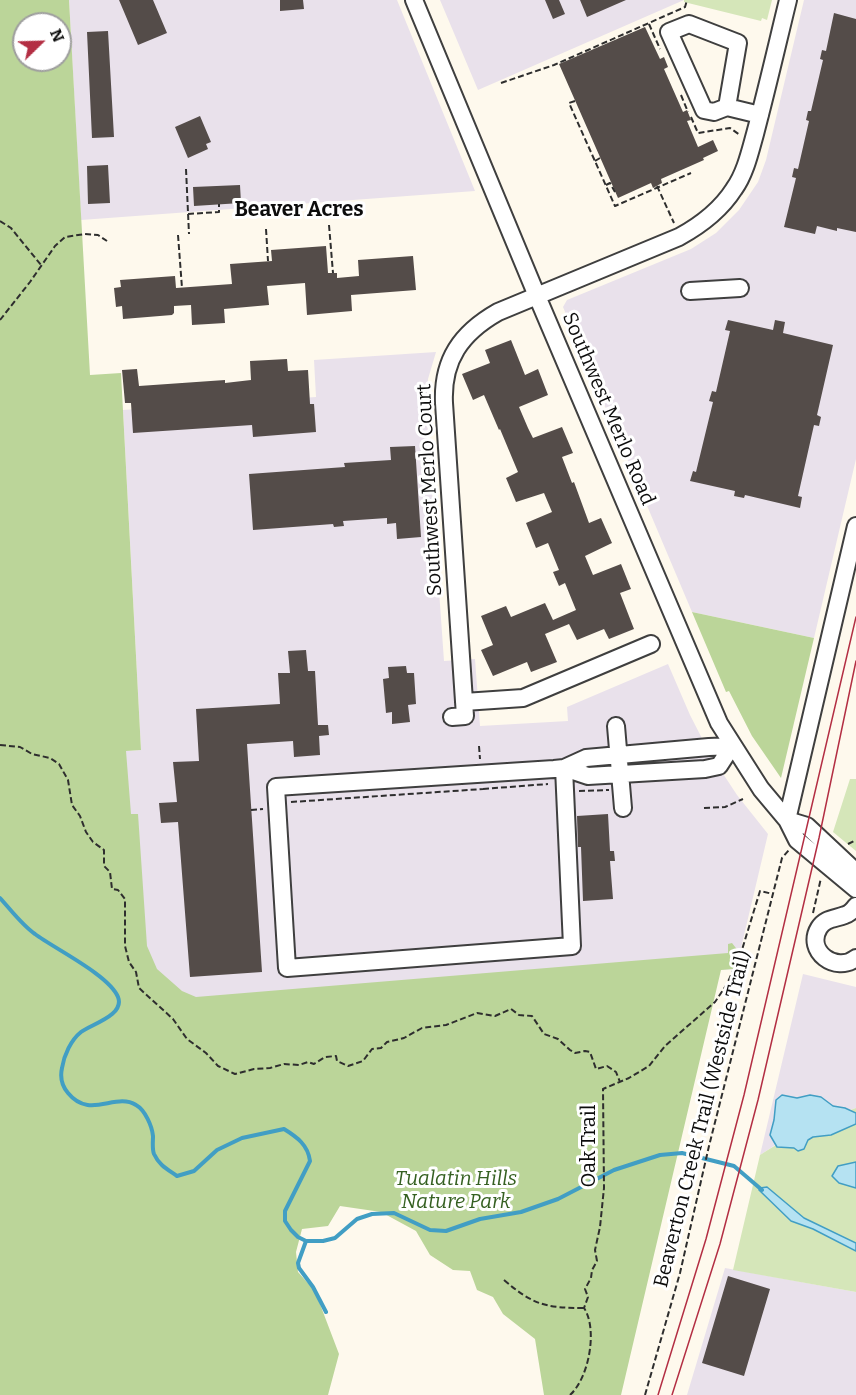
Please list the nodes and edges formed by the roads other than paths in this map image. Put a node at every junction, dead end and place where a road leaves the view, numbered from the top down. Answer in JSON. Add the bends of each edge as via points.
{"nodes":[{"id":1,"x":414,"y":0,"type":"edge"},
{"id":2,"x":788,"y":0,"type":"edge"},
{"id":3,"x":727,"y":107,"type":"junction"},
{"id":4,"x":760,"y":115,"type":"junction"},
{"id":5,"x":740,"y":288,"type":"dead end"},
{"id":6,"x":690,"y":291,"type":"dead end"},
{"id":7,"x":537,"y":296,"type":"junction"},
{"id":8,"x":856,"y":526,"type":"edge"},
{"id":9,"x":651,"y":644,"type":"dead end"},
{"id":10,"x":464,"y":702,"type":"junction"},
{"id":11,"x":452,"y":717,"type":"dead end"},
{"id":12,"x":616,"y":726,"type":"dead end"},
{"id":13,"x":732,"y":746,"type":"junction"},
{"id":14,"x":619,"y":755,"type":"junction"},
{"id":15,"x":564,"y":768,"type":"junction"},
{"id":16,"x":620,"y":775,"type":"junction"},
{"id":17,"x":623,"y":807,"type":"dead end"},
{"id":18,"x":788,"y":820,"type":"junction"},
{"id":19,"x":856,"y":872,"type":"edge"},
{"id":20,"x":856,"y":889,"type":"edge"},
{"id":21,"x":856,"y":906,"type":"edge"},
{"id":22,"x":856,"y":958,"type":"edge"}],
"edges":[{"from":1,"to":7,"type":"street","name":"Southwest Merlo Road"},
{"from":2,"to":4,"type":"street","name":"Southwest Merlo Court"},
{"from":3,"to":3,"type":"street","via":[[738,43],[689,24],[669,32],[704,110],[714,112]]},
{"from":3,"to":4,"type":"street"},
{"from":4,"to":7,"type":"street","name":"Southwest Merlo Court","via":[[735,188],[700,225]]},
{"from":5,"to":6,"type":"street"},
{"from":7,"to":10,"type":"street","name":"Southwest Merlo Court","via":[[478,325],[452,355],[443,385]]},
{"from":7,"to":13,"type":"street","name":"Southwest Merlo Road"},
{"from":8,"to":18,"type":"street"},
{"from":9,"to":10,"type":"street","via":[[524,698]]},
{"from":10,"to":11,"type":"street","via":[[465,716]]},
{"from":12,"to":14,"type":"street"},
{"from":13,"to":14,"type":"street"},
{"from":13,"to":16,"type":"street","via":[[719,766]]},
{"from":13,"to":18,"type":"street","name":"Southwest Merlo Road"},
{"from":14,"to":15,"type":"street","via":[[586,758]]},
{"from":14,"to":16,"type":"street"},
{"from":15,"to":15,"type":"street","via":[[276,786],[287,968],[573,944]]},
{"from":15,"to":16,"type":"street","via":[[588,777]]},
{"from":16,"to":17,"type":"street"},
{"from":18,"to":19,"type":"street","name":"Southwest Merlo Road","via":[[807,826]]},
{"from":18,"to":20,"type":"street","name":"Southwest Merlo Road","via":[[797,840]]},
{"from":21,"to":22,"type":"street","via":[[846,915],[823,923],[818,930],[817,946],[825,959],[840,964]]}]}
